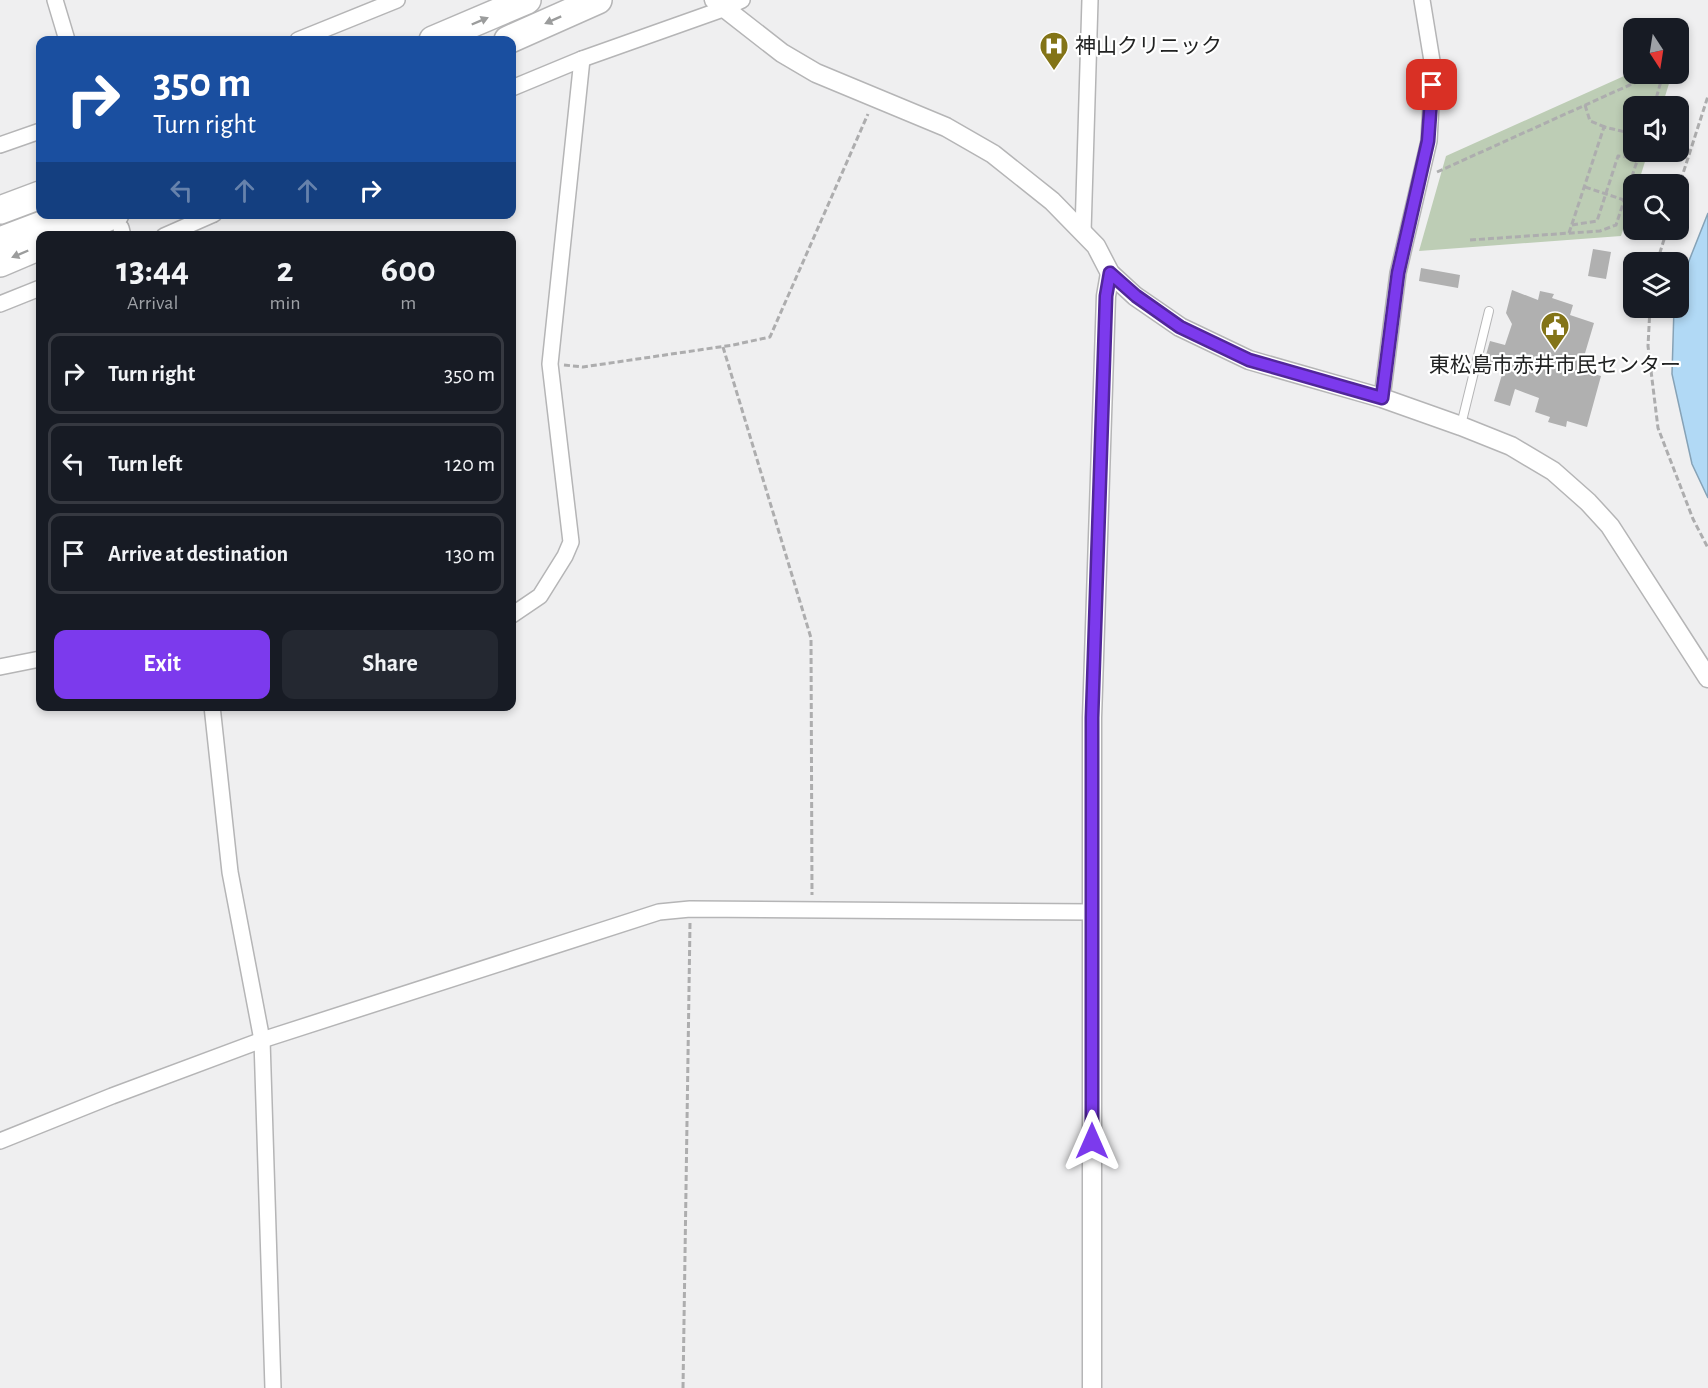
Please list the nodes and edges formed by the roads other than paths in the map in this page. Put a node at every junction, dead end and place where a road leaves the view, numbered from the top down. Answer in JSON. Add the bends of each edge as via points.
{"nodes":[{"id":1,"x":55,"y":0,"type":"edge"},
{"id":2,"x":397,"y":0,"type":"edge"},
{"id":3,"x":527,"y":0,"type":"edge"},
{"id":4,"x":598,"y":0,"type":"edge"},
{"id":5,"x":742,"y":0,"type":"edge"},
{"id":6,"x":1090,"y":0,"type":"edge"},
{"id":7,"x":1425,"y":2,"type":"edge"},
{"id":8,"x":718,"y":5,"type":"edge"},
{"id":9,"x":66,"y":36,"type":"edge"},
{"id":10,"x":308,"y":36,"type":"edge"},
{"id":11,"x":442,"y":36,"type":"edge"},
{"id":12,"x":516,"y":36,"type":"edge"},
{"id":13,"x":582,"y":59,"type":"junction"},
{"id":14,"x":516,"y":86,"type":"edge"},
{"id":15,"x":36,"y":132,"type":"edge"},
{"id":16,"x":0,"y":145,"type":"edge"},
{"id":17,"x":36,"y":196,"type":"edge"},
{"id":18,"x":0,"y":210,"type":"edge"},
{"id":19,"x":58,"y":219,"type":"edge"},
{"id":20,"x":203,"y":219,"type":"edge"},
{"id":21,"x":120,"y":226,"type":"edge"},
{"id":22,"x":93,"y":231,"type":"edge"},
{"id":23,"x":175,"y":231,"type":"edge"},
{"id":24,"x":1083,"y":232,"type":"junction"},
{"id":25,"x":0,"y":241,"type":"edge"},
{"id":26,"x":36,"y":248,"type":"edge"},
{"id":27,"x":0,"y":263,"type":"edge"},
{"id":28,"x":1110,"y":273,"type":"junction"},
{"id":29,"x":36,"y":290,"type":"edge"},
{"id":30,"x":0,"y":304,"type":"edge"},
{"id":31,"x":1489,"y":311,"type":"dead end"},
{"id":32,"x":1382,"y":398,"type":"junction"},
{"id":33,"x":1461,"y":426,"type":"junction"},
{"id":34,"x":516,"y":612,"type":"edge"},
{"id":35,"x":36,"y":660,"type":"edge"},
{"id":36,"x":0,"y":668,"type":"edge"},
{"id":37,"x":1708,"y":678,"type":"edge"},
{"id":38,"x":213,"y":711,"type":"edge"},
{"id":39,"x":1093,"y":912,"type":"junction"},
{"id":40,"x":262,"y":1040,"type":"junction"},
{"id":41,"x":0,"y":1141,"type":"edge"},
{"id":42,"x":273,"y":1388,"type":"edge"},
{"id":43,"x":1092,"y":1388,"type":"edge"}],
"edges":[{"from":1,"to":9,"type":"street"},
{"from":2,"to":10,"type":"street"},
{"from":11,"to":3,"type":"highway","one_way":true},
{"from":4,"to":12,"type":"highway","one_way":true},
{"from":5,"to":8,"type":"street"},
{"from":6,"to":24,"type":"street"},
{"from":7,"to":32,"type":"street","via":[[1433,67],[1428,141],[1398,273]]},
{"from":8,"to":13,"type":"street"},
{"from":8,"to":24,"type":"street","via":[[808,68],[945,127],[993,154],[1052,201]]},
{"from":13,"to":14,"type":"street"},
{"from":13,"to":34,"type":"street","via":[[550,364],[571,542],[540,596]]},
{"from":15,"to":16,"type":"street"},
{"from":17,"to":18,"type":"highway"},
{"from":19,"to":25,"type":"highway"},
{"from":20,"to":23,"type":"street"},
{"from":21,"to":22,"type":"highway"},
{"from":24,"to":28,"type":"street","via":[[1096,246]]},
{"from":26,"to":27,"type":"highway","one_way":true},
{"from":28,"to":32,"type":"street","via":[[1180,327],[1249,360]]},
{"from":28,"to":39,"type":"street","via":[[1106,296],[1092,718]]},
{"from":29,"to":30,"type":"street"},
{"from":31,"to":33,"type":"lane"},
{"from":32,"to":33,"type":"street"},
{"from":33,"to":37,"type":"street","via":[[1510,446],[1553,471],[1588,502],[1611,526]]},
{"from":35,"to":36,"type":"street"},
{"from":38,"to":40,"type":"street","via":[[231,872]]},
{"from":39,"to":40,"type":"street","via":[[659,912]]},
{"from":39,"to":43,"type":"street"},
{"from":40,"to":41,"type":"street"},
{"from":40,"to":42,"type":"street"}]}
